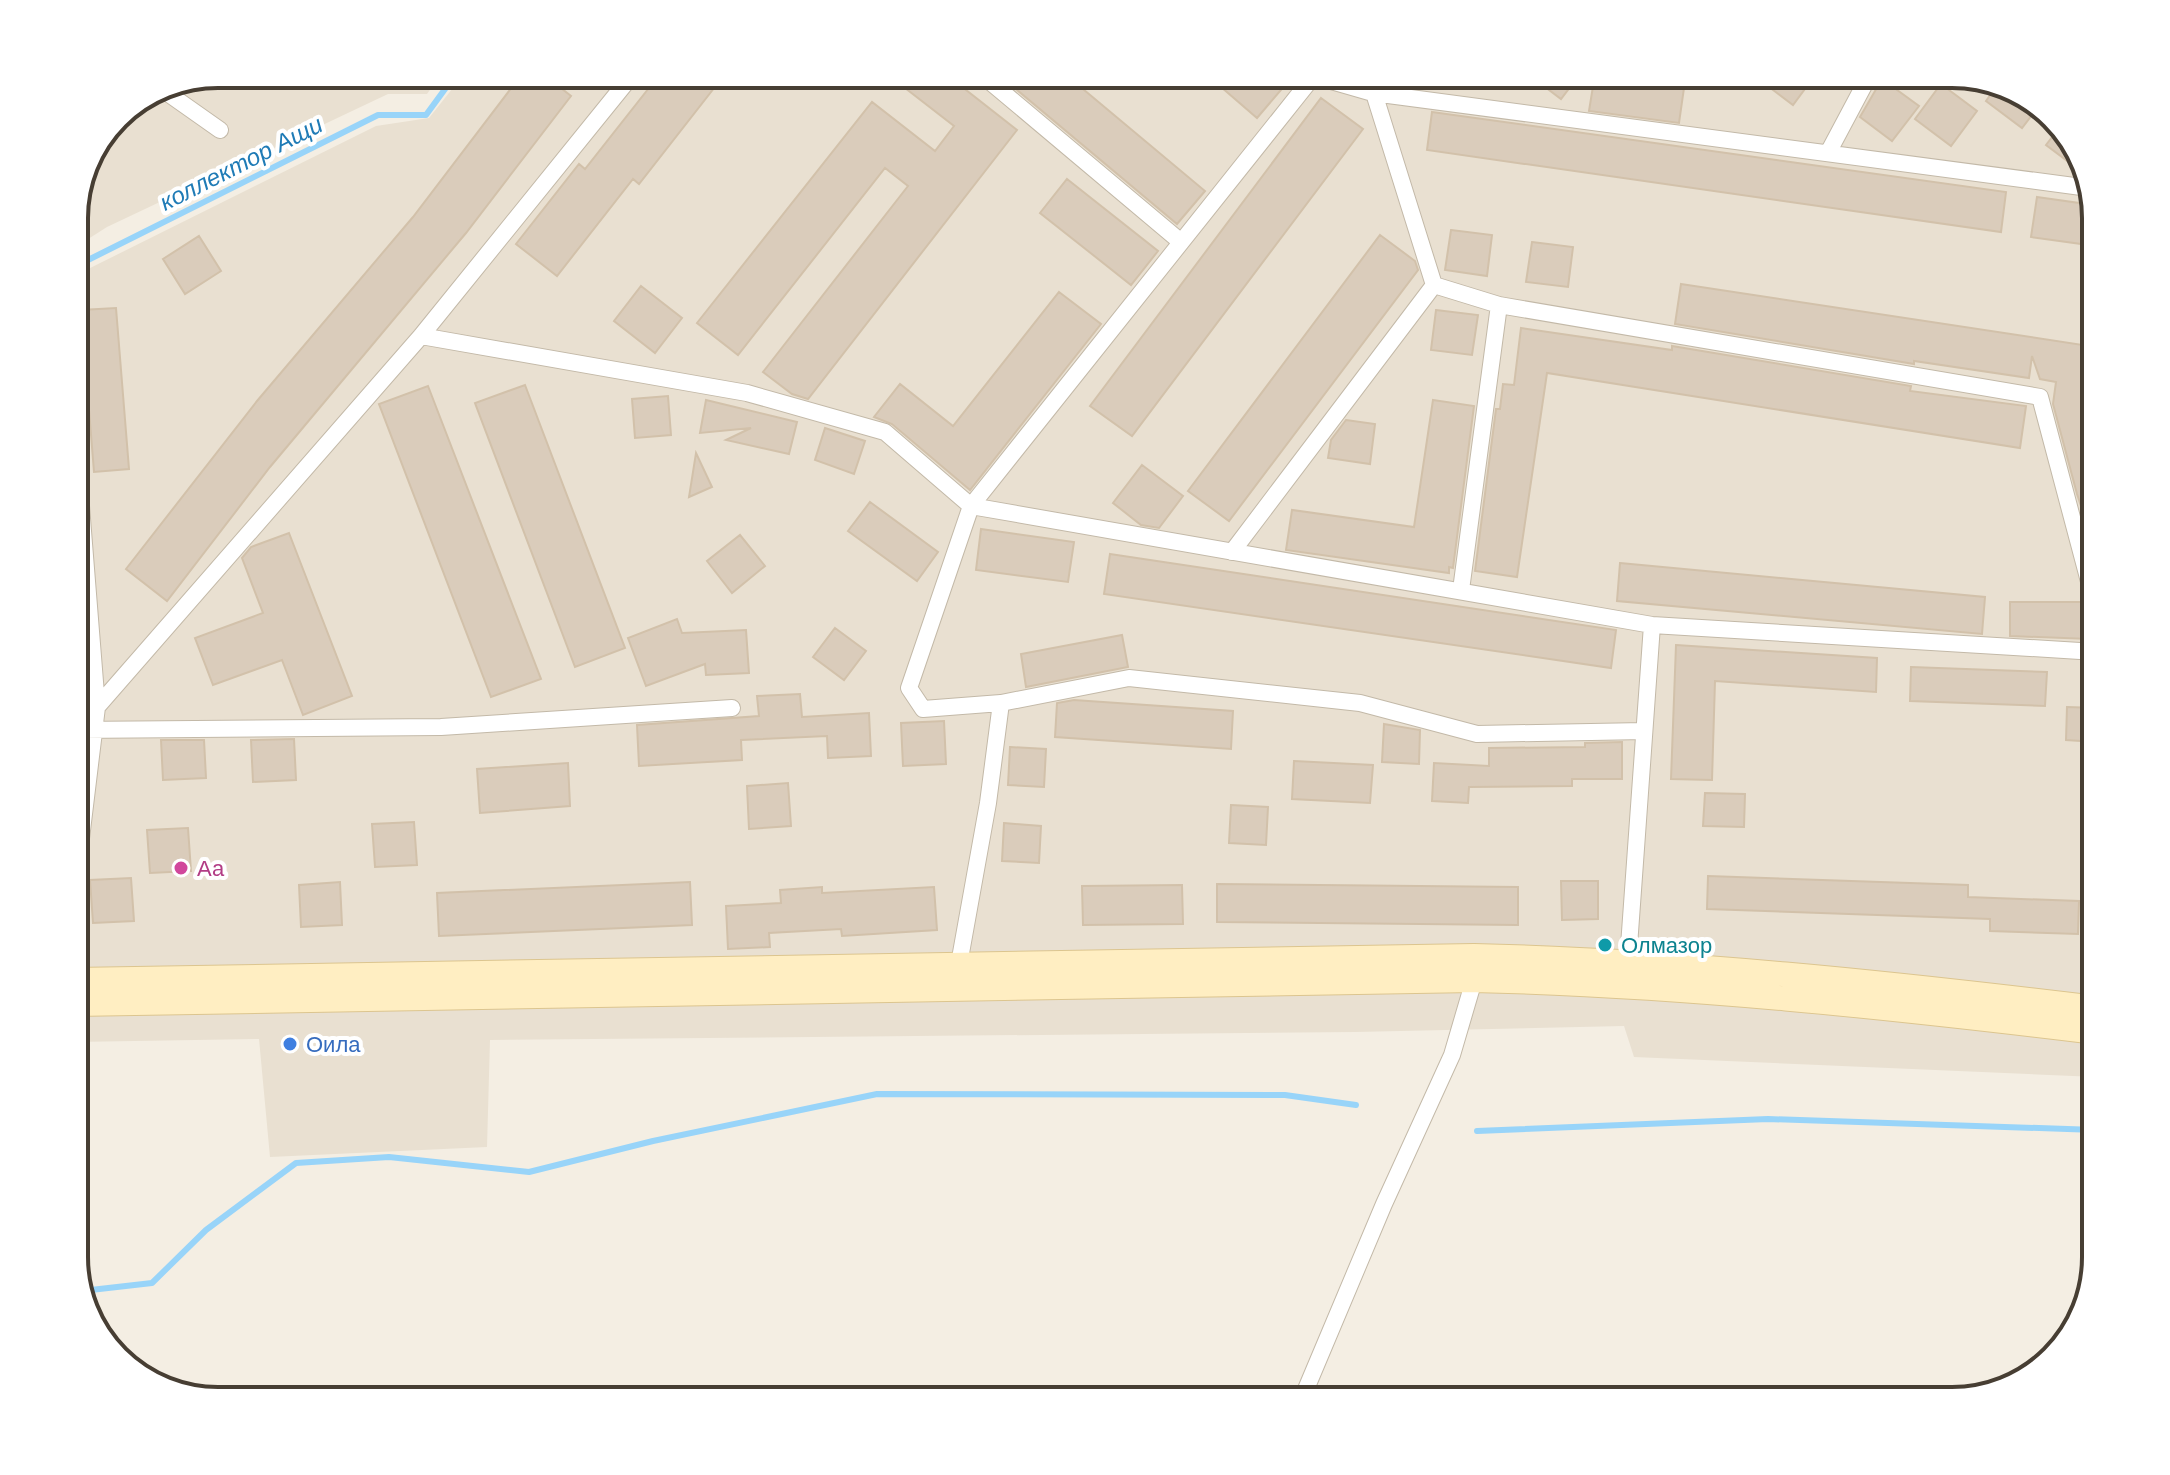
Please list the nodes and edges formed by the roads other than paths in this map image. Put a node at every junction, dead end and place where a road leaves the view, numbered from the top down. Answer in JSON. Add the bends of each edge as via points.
{"nodes":[{"id":1,"x":622,"y":88,"type":"edge"},
{"id":2,"x":998,"y":88,"type":"edge"},
{"id":3,"x":1300,"y":88,"type":"edge"},
{"id":4,"x":1354,"y":88,"type":"edge"},
{"id":5,"x":1372,"y":88,"type":"edge"},
{"id":6,"x":1857,"y":88,"type":"edge"},
{"id":7,"x":1373,"y":93,"type":"junction"},
{"id":8,"x":173,"y":97,"type":"edge"},
{"id":9,"x":220,"y":130,"type":"dead end"},
{"id":10,"x":1828,"y":153,"type":"junction"},
{"id":11,"x":2078,"y":187,"type":"edge"},
{"id":12,"x":1181,"y":242,"type":"junction"},
{"id":13,"x":1434,"y":285,"type":"junction"},
{"id":14,"x":1499,"y":305,"type":"junction"},
{"id":15,"x":421,"y":336,"type":"junction"},
{"id":16,"x":971,"y":506,"type":"junction"},
{"id":17,"x":1232,"y":552,"type":"junction"},
{"id":18,"x":2082,"y":555,"type":"edge"},
{"id":19,"x":1461,"y":590,"type":"junction"},
{"id":20,"x":88,"y":594,"type":"edge"},
{"id":21,"x":1652,"y":625,"type":"junction"},
{"id":22,"x":2082,"y":651,"type":"edge"},
{"id":23,"x":1001,"y":703,"type":"junction"},
{"id":24,"x":97,"y":707,"type":"junction"},
{"id":25,"x":732,"y":708,"type":"dead end"},
{"id":26,"x":88,"y":729,"type":"edge"},
{"id":27,"x":94,"y":729,"type":"junction"},
{"id":28,"x":1644,"y":731,"type":"junction"},
{"id":29,"x":88,"y":779,"type":"edge"},
{"id":30,"x":1628,"y":960,"type":"junction"},
{"id":31,"x":959,"y":964,"type":"junction"},
{"id":32,"x":88,"y":980,"type":"edge"},
{"id":33,"x":1474,"y":980,"type":"junction"},
{"id":34,"x":88,"y":1004,"type":"edge"},
{"id":35,"x":2082,"y":1006,"type":"edge"},
{"id":36,"x":2082,"y":1030,"type":"edge"},
{"id":37,"x":1307,"y":1387,"type":"edge"}],
"edges":[{"from":1,"to":15,"type":"street"},
{"from":2,"to":12,"type":"street"},
{"from":3,"to":12,"type":"street"},
{"from":4,"to":7,"type":"street"},
{"from":5,"to":7,"type":"street"},
{"from":6,"to":10,"type":"street"},
{"from":7,"to":10,"type":"street"},
{"from":7,"to":13,"type":"street"},
{"from":8,"to":9,"type":"street"},
{"from":10,"to":11,"type":"street"},
{"from":12,"to":16,"type":"street"},
{"from":13,"to":14,"type":"street"},
{"from":13,"to":17,"type":"street"},
{"from":14,"to":18,"type":"street","via":[[2040,397]]},
{"from":14,"to":19,"type":"street"},
{"from":15,"to":16,"type":"street","via":[[747,393],[885,432]]},
{"from":15,"to":24,"type":"street"},
{"from":16,"to":17,"type":"street"},
{"from":16,"to":23,"type":"street","via":[[909,688],[923,709]]},
{"from":17,"to":19,"type":"street"},
{"from":19,"to":21,"type":"street"},
{"from":20,"to":24,"type":"street"},
{"from":21,"to":22,"type":"street"},
{"from":21,"to":28,"type":"street"},
{"from":23,"to":28,"type":"street","via":[[1129,678],[1360,703],[1477,734]]},
{"from":23,"to":31,"type":"street"},
{"from":24,"to":27,"type":"street"},
{"from":25,"to":27,"type":"street","via":[[441,727]]},
{"from":26,"to":27,"type":"street"},
{"from":27,"to":29,"type":"street"},
{"from":28,"to":30,"type":"street"},
{"from":30,"to":31,"type":"main road","via":[[1474,956]]},
{"from":30,"to":35,"type":"main road","via":[[1870,980]]},
{"from":31,"to":32,"type":"main road"},
{"from":33,"to":34,"type":"main road"},
{"from":33,"to":36,"type":"main road","via":[[1744,993]]},
{"from":33,"to":37,"type":"street","via":[[1452,1055]]}]}
